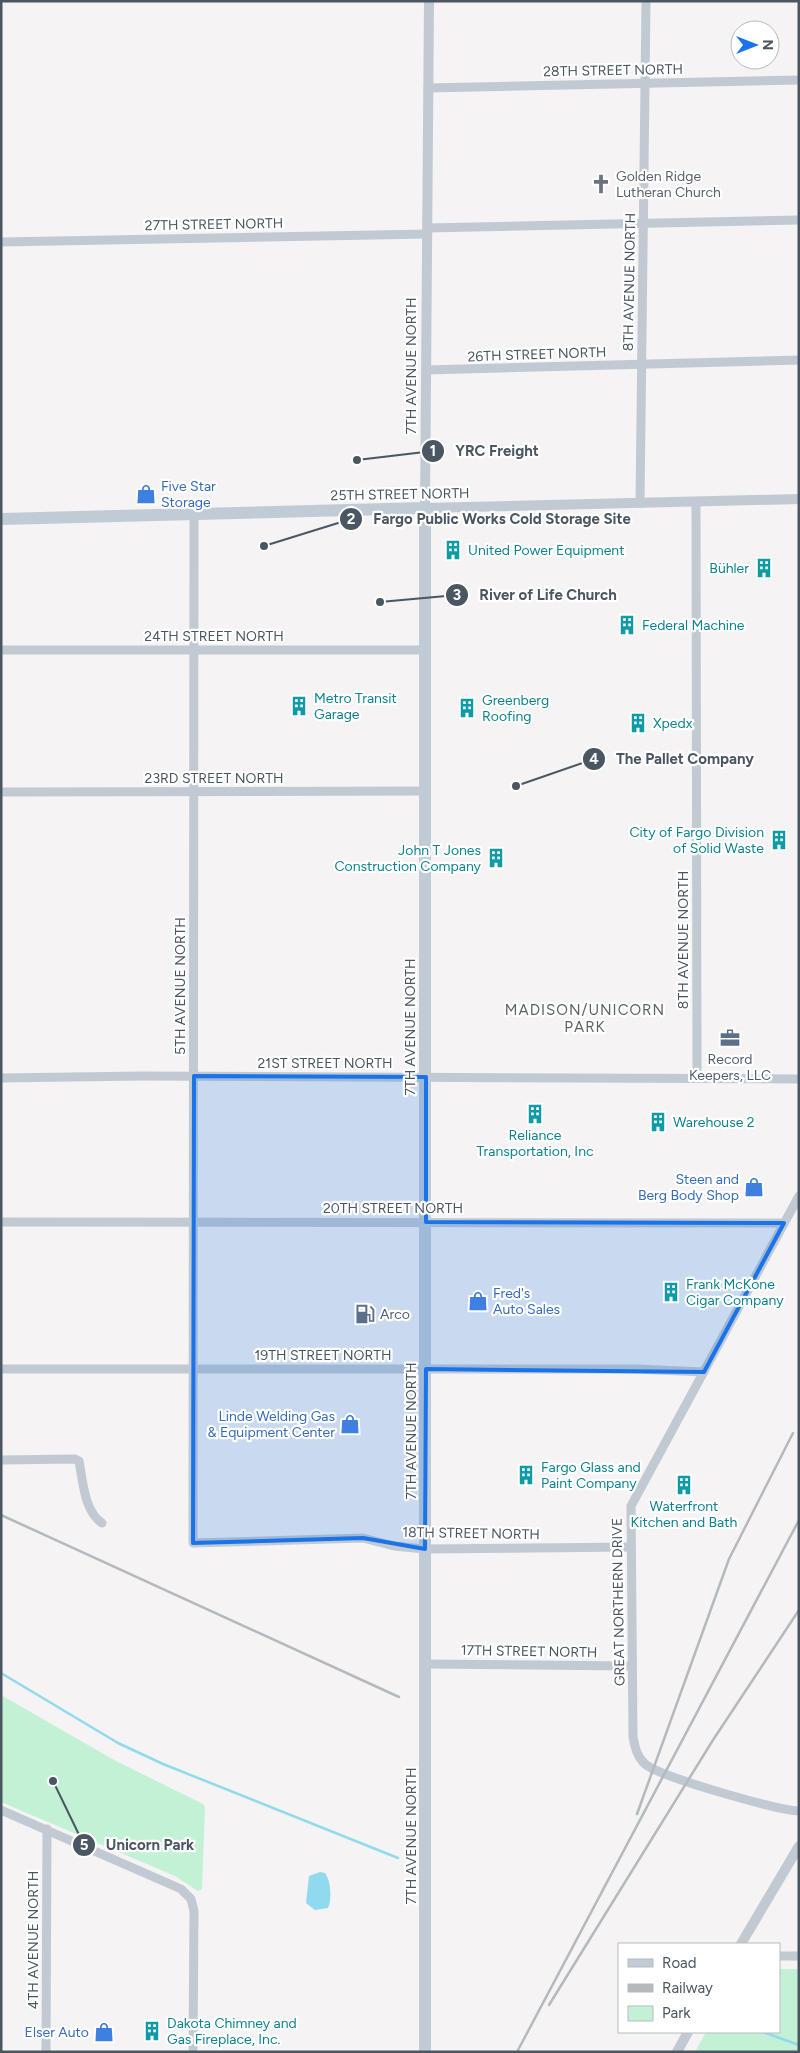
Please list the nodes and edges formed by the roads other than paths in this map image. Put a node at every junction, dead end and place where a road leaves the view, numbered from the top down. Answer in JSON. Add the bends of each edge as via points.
{"nodes":[{"id":1,"x":429,"y":1,"type":"edge"},
{"id":2,"x":646,"y":1,"type":"edge"},
{"id":3,"x":799,"y":80,"type":"edge"},
{"id":4,"x":645,"y":83,"type":"junction"},
{"id":5,"x":428,"y":88,"type":"junction"},
{"id":6,"x":799,"y":220,"type":"edge"},
{"id":7,"x":644,"y":224,"type":"junction"},
{"id":8,"x":427,"y":231,"type":"junction"},
{"id":9,"x":1,"y":242,"type":"edge"},
{"id":10,"x":799,"y":360,"type":"edge"},
{"id":11,"x":642,"y":365,"type":"junction"},
{"id":12,"x":426,"y":370,"type":"junction"},
{"id":13,"x":799,"y":499,"type":"edge"},
{"id":14,"x":696,"y":502,"type":"junction"},
{"id":15,"x":640,"y":503,"type":"junction"},
{"id":16,"x":426,"y":508,"type":"junction"},
{"id":17,"x":194,"y":514,"type":"junction"},
{"id":18,"x":1,"y":518,"type":"edge"},
{"id":19,"x":1,"y":650,"type":"edge"},
{"id":20,"x":194,"y":650,"type":"junction"},
{"id":21,"x":426,"y":650,"type":"junction"},
{"id":22,"x":426,"y":791,"type":"junction"},
{"id":23,"x":1,"y":792,"type":"edge"},
{"id":24,"x":194,"y":792,"type":"junction"},
{"id":25,"x":194,"y":1076,"type":"junction"},
{"id":26,"x":426,"y":1077,"type":"junction"},
{"id":27,"x":1,"y":1078,"type":"edge"},
{"id":28,"x":697,"y":1078,"type":"junction"},
{"id":29,"x":799,"y":1079,"type":"edge"},
{"id":30,"x":799,"y":1196,"type":"edge"},
{"id":31,"x":1,"y":1222,"type":"edge"},
{"id":32,"x":194,"y":1222,"type":"junction"},
{"id":33,"x":426,"y":1222,"type":"junction"},
{"id":34,"x":784,"y":1224,"type":"junction"},
{"id":35,"x":1,"y":1369,"type":"edge"},
{"id":36,"x":193,"y":1369,"type":"junction"},
{"id":37,"x":426,"y":1369,"type":"junction"},
{"id":38,"x":704,"y":1372,"type":"junction"},
{"id":39,"x":1,"y":1460,"type":"edge"},
{"id":40,"x":102,"y":1523,"type":"dead end"},
{"id":41,"x":193,"y":1544,"type":"joint"},
{"id":42,"x":631,"y":1547,"type":"junction"},
{"id":43,"x":425,"y":1549,"type":"junction"},
{"id":44,"x":426,"y":1664,"type":"junction"},
{"id":45,"x":632,"y":1666,"type":"junction"},
{"id":46,"x":1,"y":1810,"type":"edge"},
{"id":47,"x":799,"y":1811,"type":"edge"},
{"id":48,"x":47,"y":1829,"type":"junction"},
{"id":49,"x":799,"y":1846,"type":"edge"},
{"id":50,"x":742,"y":1943,"type":"edge"},
{"id":51,"x":780,"y":1956,"type":"edge"},
{"id":52,"x":799,"y":1956,"type":"edge"},
{"id":53,"x":687,"y":2033,"type":"edge"},
{"id":54,"x":46,"y":2052,"type":"edge"},
{"id":55,"x":193,"y":2052,"type":"edge"},
{"id":56,"x":425,"y":2052,"type":"edge"},
{"id":57,"x":676,"y":2052,"type":"edge"}],
"edges":[{"from":1,"to":5,"type":"street","name":"7TH AVENUE NORTH"},
{"from":2,"to":4,"type":"street","name":"8TH AVENUE NORTH"},
{"from":3,"to":4,"type":"street","name":"28TH STREET NORTH"},
{"from":4,"to":5,"type":"street","name":"28TH STREET NORTH"},
{"from":4,"to":7,"type":"street","name":"8TH AVENUE NORTH"},
{"from":5,"to":8,"type":"street","name":"7TH AVENUE NORTH"},
{"from":6,"to":7,"type":"street","name":"27TH STREET NORTH"},
{"from":7,"to":8,"type":"street","name":"27TH STREET NORTH"},
{"from":7,"to":11,"type":"street","name":"8TH AVENUE NORTH"},
{"from":8,"to":9,"type":"street","name":"27TH STREET NORTH"},
{"from":8,"to":12,"type":"street","name":"7TH AVENUE NORTH"},
{"from":10,"to":11,"type":"street","name":"26TH STREET NORTH"},
{"from":11,"to":12,"type":"street","name":"26TH STREET NORTH"},
{"from":11,"to":15,"type":"street","name":"8TH AVENUE NORTH"},
{"from":12,"to":16,"type":"street","name":"7TH AVENUE NORTH"},
{"from":13,"to":14,"type":"street","name":"25TH STREET NORTH"},
{"from":14,"to":15,"type":"street","name":"25TH STREET NORTH"},
{"from":14,"to":28,"type":"street","name":"8TH AVENUE NORTH"},
{"from":15,"to":16,"type":"street","name":"25TH STREET NORTH"},
{"from":16,"to":17,"type":"main road","name":"25TH STREET NORTH"},
{"from":16,"to":21,"type":"main road","name":"7TH AVENUE NORTH"},
{"from":17,"to":18,"type":"main road","name":"25TH STREET NORTH"},
{"from":17,"to":20,"type":"street","name":"5TH AVENUE NORTH"},
{"from":19,"to":20,"type":"street","name":"24TH STREET NORTH"},
{"from":20,"to":21,"type":"street","name":"24TH STREET NORTH"},
{"from":20,"to":24,"type":"street","name":"5TH AVENUE NORTH"},
{"from":21,"to":22,"type":"main road","name":"7TH AVENUE NORTH"},
{"from":22,"to":24,"type":"street","name":"23RD STREET NORTH"},
{"from":22,"to":26,"type":"main road","name":"7TH AVENUE NORTH"},
{"from":23,"to":24,"type":"street","name":"23RD STREET NORTH"},
{"from":24,"to":25,"type":"street","name":"5TH AVENUE NORTH"},
{"from":25,"to":26,"type":"street","name":"21ST STREET NORTH"},
{"from":25,"to":27,"type":"street","name":"21ST STREET NORTH"},
{"from":25,"to":32,"type":"street","name":"5TH AVENUE NORTH"},
{"from":26,"to":28,"type":"street","name":"21ST STREET NORTH"},
{"from":26,"to":33,"type":"main road","name":"7TH AVENUE NORTH"},
{"from":28,"to":29,"type":"street","name":"21ST STREET NORTH"},
{"from":30,"to":34,"type":"street","name":"GREAT NORTHERN DRIVE"},
{"from":31,"to":32,"type":"street","name":"20TH STREET NORTH"},
{"from":32,"to":33,"type":"street","name":"20TH STREET NORTH"},
{"from":32,"to":36,"type":"street","name":"5TH AVENUE NORTH"},
{"from":33,"to":34,"type":"street","name":"20TH STREET NORTH"},
{"from":33,"to":37,"type":"main road","name":"7TH AVENUE NORTH"},
{"from":34,"to":38,"type":"street","name":"GREAT NORTHERN DRIVE"},
{"from":35,"to":36,"type":"street","name":"19TH STREET NORTH"},
{"from":36,"to":37,"type":"street","name":"19TH STREET NORTH"},
{"from":36,"to":41,"type":"street","name":"5TH AVENUE NORTH"},
{"from":37,"to":38,"type":"street","name":"19TH STREET NORTH"},
{"from":37,"to":43,"type":"main road","name":"7TH AVENUE NORTH"},
{"from":38,"to":42,"type":"street","name":"GREAT NORTHERN DRIVE","via":[[631,1506]]},
{"from":39,"to":40,"type":"street","via":[[79,1461],[90,1509]]},
{"from":41,"to":43,"type":"street","name":"18TH STREET NORTH","via":[[363,1538]]},
{"from":42,"to":43,"type":"street","name":"18TH STREET NORTH"},
{"from":42,"to":45,"type":"street","name":"GREAT NORTHERN DRIVE"},
{"from":43,"to":44,"type":"main road","name":"7TH AVENUE NORTH"},
{"from":44,"to":45,"type":"street","name":"17TH STREET NORTH"},
{"from":44,"to":56,"type":"main road","name":"7TH AVENUE NORTH"},
{"from":45,"to":47,"type":"street","name":"GREAT NORTHERN DRIVE","via":[[633,1737],[640,1759],[652,1770]]},
{"from":46,"to":48,"type":"street"},
{"from":48,"to":54,"type":"street","name":"4TH AVENUE NORTH"},
{"from":48,"to":55,"type":"street","via":[[181,1888],[190,1899],[194,1911]]},
{"from":49,"to":50,"type":"street"},
{"from":51,"to":52,"type":"street"},
{"from":53,"to":57,"type":"street"}]}
